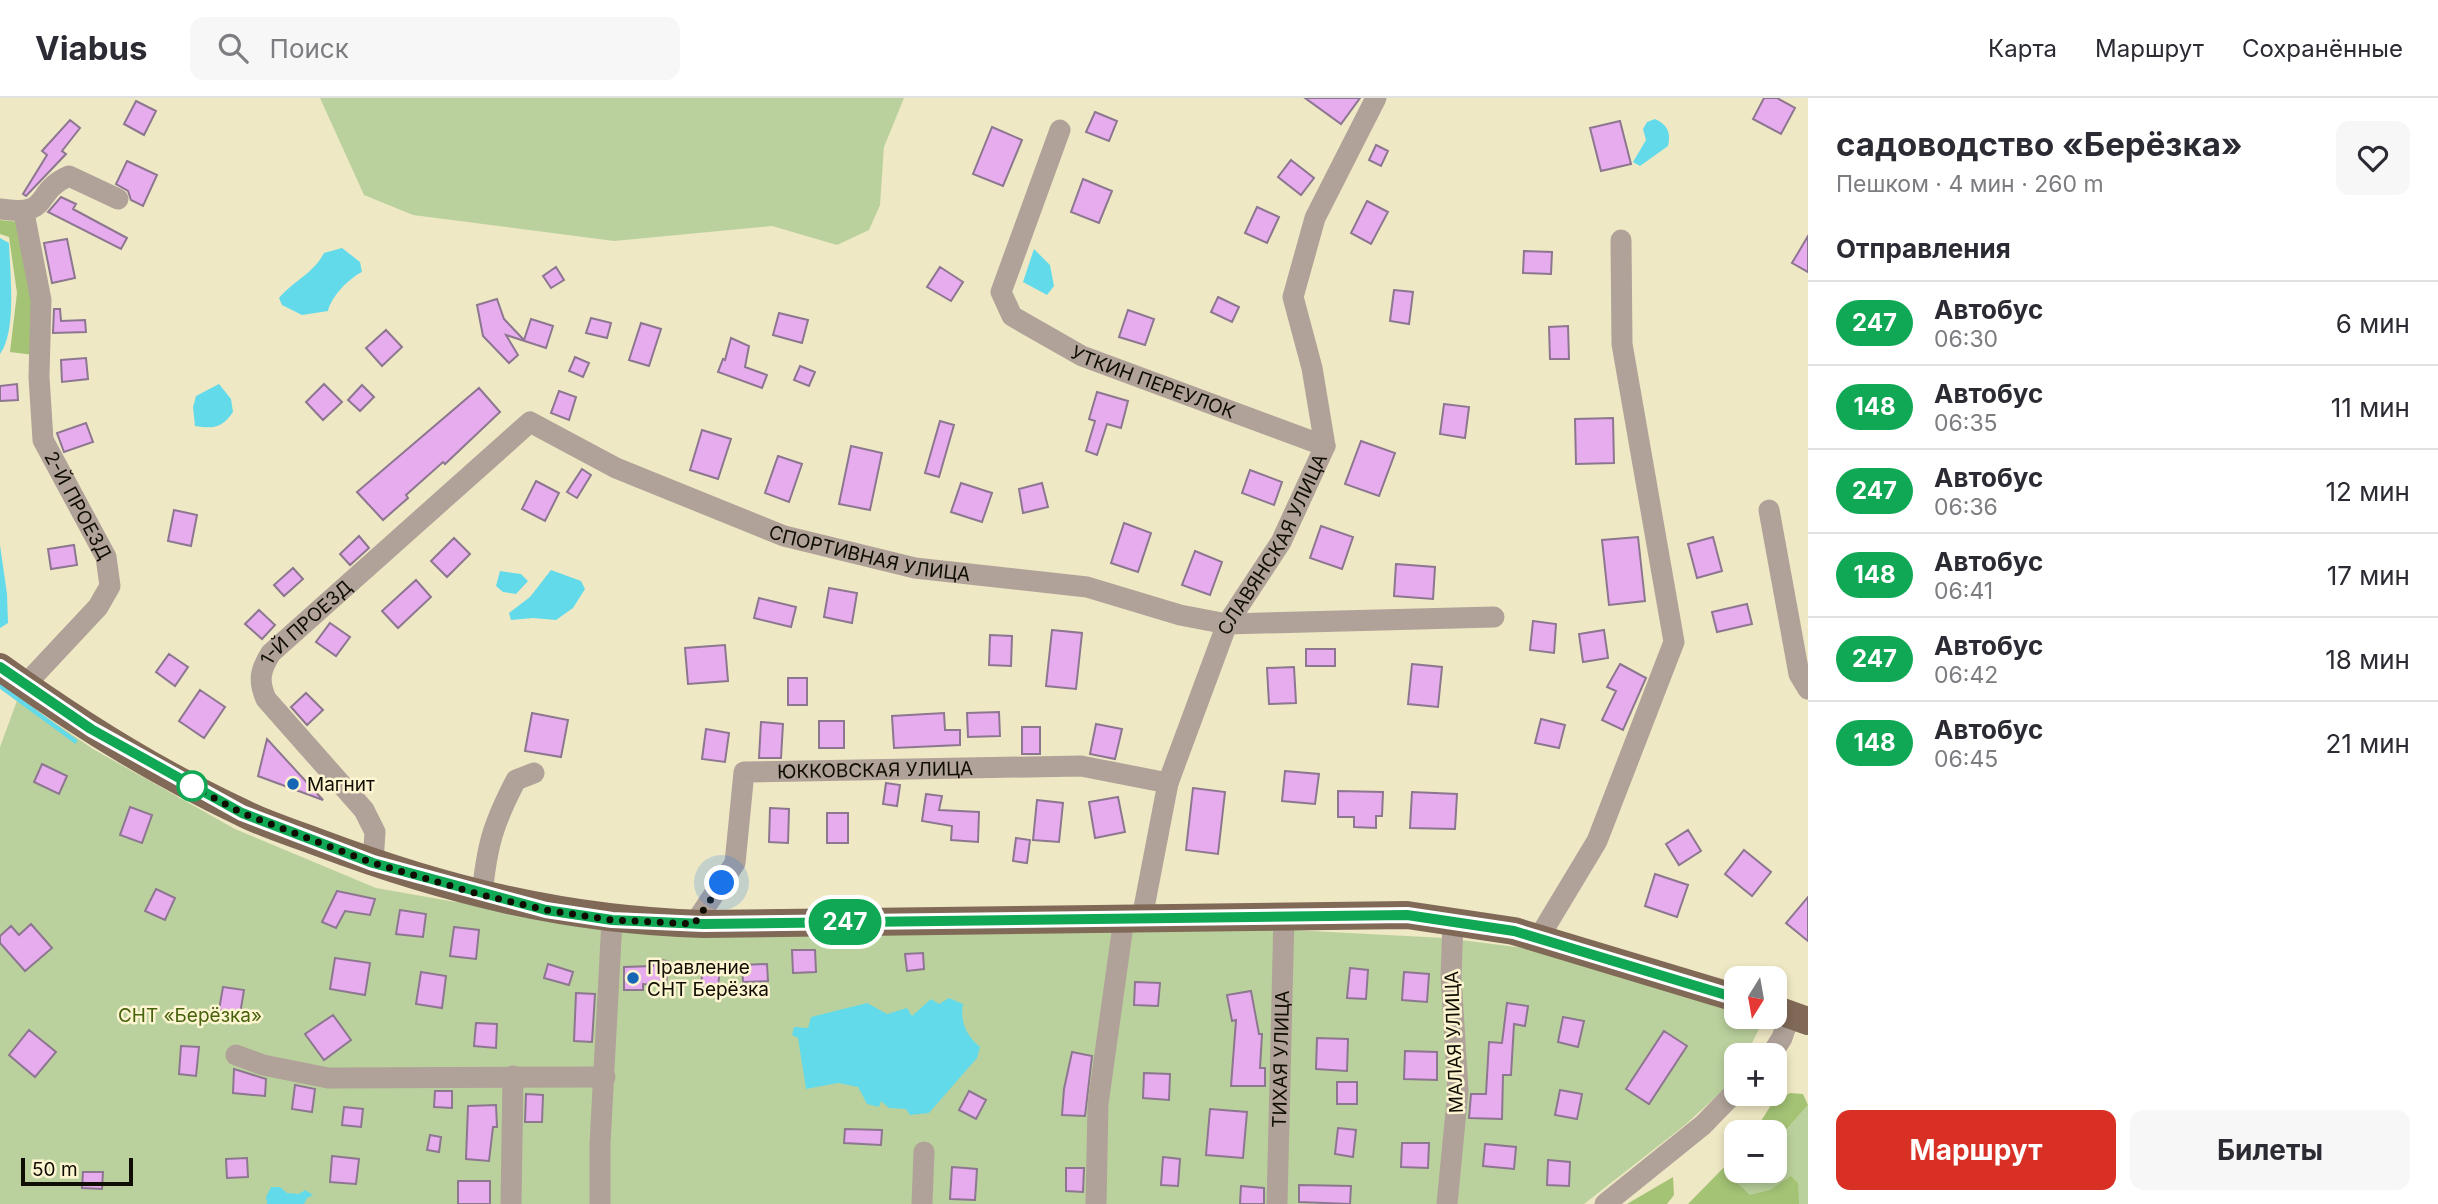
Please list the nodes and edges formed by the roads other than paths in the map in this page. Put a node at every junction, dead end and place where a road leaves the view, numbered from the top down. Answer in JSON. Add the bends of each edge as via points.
{"nodes":[{"id":1,"x":1376,"y":98,"type":"edge"},
{"id":2,"x":1060,"y":130,"type":"dead end"},
{"id":3,"x":118,"y":199,"type":"dead end"},
{"id":4,"x":0,"y":209,"type":"edge"},
{"id":5,"x":24,"y":213,"type":"junction"},
{"id":6,"x":1620,"y":240,"type":"dead end"},
{"id":7,"x":530,"y":422,"type":"joint"},
{"id":8,"x":1325,"y":446,"type":"junction"},
{"id":9,"x":1769,"y":510,"type":"dead end"},
{"id":10,"x":1494,"y":617,"type":"dead end"},
{"id":11,"x":1227,"y":624,"type":"junction"},
{"id":12,"x":0,"y":667,"type":"edge"},
{"id":13,"x":25,"y":685,"type":"junction"},
{"id":14,"x":1808,"y":689,"type":"edge"},
{"id":15,"x":534,"y":773,"type":"dead end"},
{"id":16,"x":1168,"y":783,"type":"junction"},
{"id":17,"x":373,"y":863,"type":"junction"},
{"id":18,"x":482,"y":895,"type":"junction"},
{"id":19,"x":1284,"y":915,"type":"junction"},
{"id":20,"x":1133,"y":918,"type":"junction"},
{"id":21,"x":612,"y":920,"type":"junction"},
{"id":22,"x":1453,"y":922,"type":"junction"},
{"id":23,"x":694,"y":924,"type":"junction"},
{"id":24,"x":1538,"y":939,"type":"junction"},
{"id":25,"x":1724,"y":994,"type":"edge"},
{"id":26,"x":1791,"y":1015,"type":"edge"},
{"id":27,"x":1778,"y":1043,"type":"edge"},
{"id":28,"x":236,"y":1055,"type":"dead end"},
{"id":29,"x":513,"y":1076,"type":"junction"},
{"id":30,"x":605,"y":1077,"type":"junction"},
{"id":31,"x":1724,"y":1103,"type":"edge"},
{"id":32,"x":924,"y":1153,"type":"dead end"},
{"id":33,"x":510,"y":1204,"type":"edge"},
{"id":34,"x":600,"y":1204,"type":"edge"},
{"id":35,"x":922,"y":1204,"type":"edge"},
{"id":36,"x":1096,"y":1204,"type":"edge"},
{"id":37,"x":1277,"y":1204,"type":"edge"},
{"id":38,"x":1447,"y":1204,"type":"edge"},
{"id":39,"x":1605,"y":1204,"type":"edge"}],
"edges":[{"from":1,"to":8,"type":"street","name":"СЛАВЯНСКАЯ УЛИЦА","via":[[1315,218],[1293,297],[1312,368]]},
{"from":2,"to":8,"type":"street","name":"УТКИН ПЕРЕУЛОК","via":[[1001,292],[1012,316],[1082,356]]},
{"from":3,"to":5,"type":"street","via":[[69,176]]},
{"from":4,"to":5,"type":"street"},
{"from":5,"to":13,"type":"street","name":"2-Й ПРОЕЗД","via":[[41,300],[43,440],[106,557],[110,586],[98,607]]},
{"from":6,"to":24,"type":"street","via":[[1622,344],[1674,642],[1597,841]]},
{"from":7,"to":11,"type":"street","name":"СПОРТИВНАЯ УЛИЦА","via":[[616,468],[784,536],[915,568],[1087,587]]},
{"from":7,"to":17,"type":"street","name":"1-Й ПРОЕЗД","via":[[271,653],[262,667],[260,685],[266,699],[364,810],[375,832]]},
{"from":8,"to":11,"type":"street","name":"СЛАВЯНСКАЯ УЛИЦА","via":[[1281,542]]},
{"from":9,"to":14,"type":"street","via":[[1799,674]]},
{"from":10,"to":11,"type":"street","name":"СПОРТИВНАЯ УЛИЦА"},
{"from":11,"to":16,"type":"street","name":"СЛАВЯНСКАЯ УЛИЦА"},
{"from":12,"to":13,"type":"main road"},
{"from":13,"to":17,"type":"main road","via":[[110,741],[242,813]]},
{"from":15,"to":18,"type":"street","via":[[516,780],[503,806],[488,843]]},
{"from":16,"to":20,"type":"street","name":"СЛАВЯНСКАЯ УЛИЦА"},
{"from":16,"to":23,"type":"street","name":"ЮККОВСКАЯ УЛИЦА","via":[[1082,766],[744,772],[735,863]]},
{"from":17,"to":18,"type":"main road"},
{"from":18,"to":21,"type":"main road"},
{"from":19,"to":20,"type":"main road"},
{"from":19,"to":22,"type":"main road","via":[[1407,915]]},
{"from":19,"to":37,"type":"street","name":"ТИХАЯ УЛИЦА"},
{"from":20,"to":23,"type":"main road"},
{"from":20,"to":36,"type":"street","name":"СЛАВЯНСКАЯ УЛИЦА","via":[[1098,1104]]},
{"from":21,"to":23,"type":"main road"},
{"from":21,"to":30,"type":"street"},
{"from":22,"to":24,"type":"main road"},
{"from":22,"to":38,"type":"street","name":"МАЛАЯ УЛИЦА","via":[[1451,976],[1458,1091]]},
{"from":24,"to":25,"type":"main road"},
{"from":26,"to":27,"type":"street"},
{"from":28,"to":29,"type":"street","via":[[328,1078]]},
{"from":29,"to":30,"type":"street"},
{"from":29,"to":33,"type":"street"},
{"from":30,"to":34,"type":"street"},
{"from":31,"to":39,"type":"street"},
{"from":32,"to":35,"type":"street"}]}
